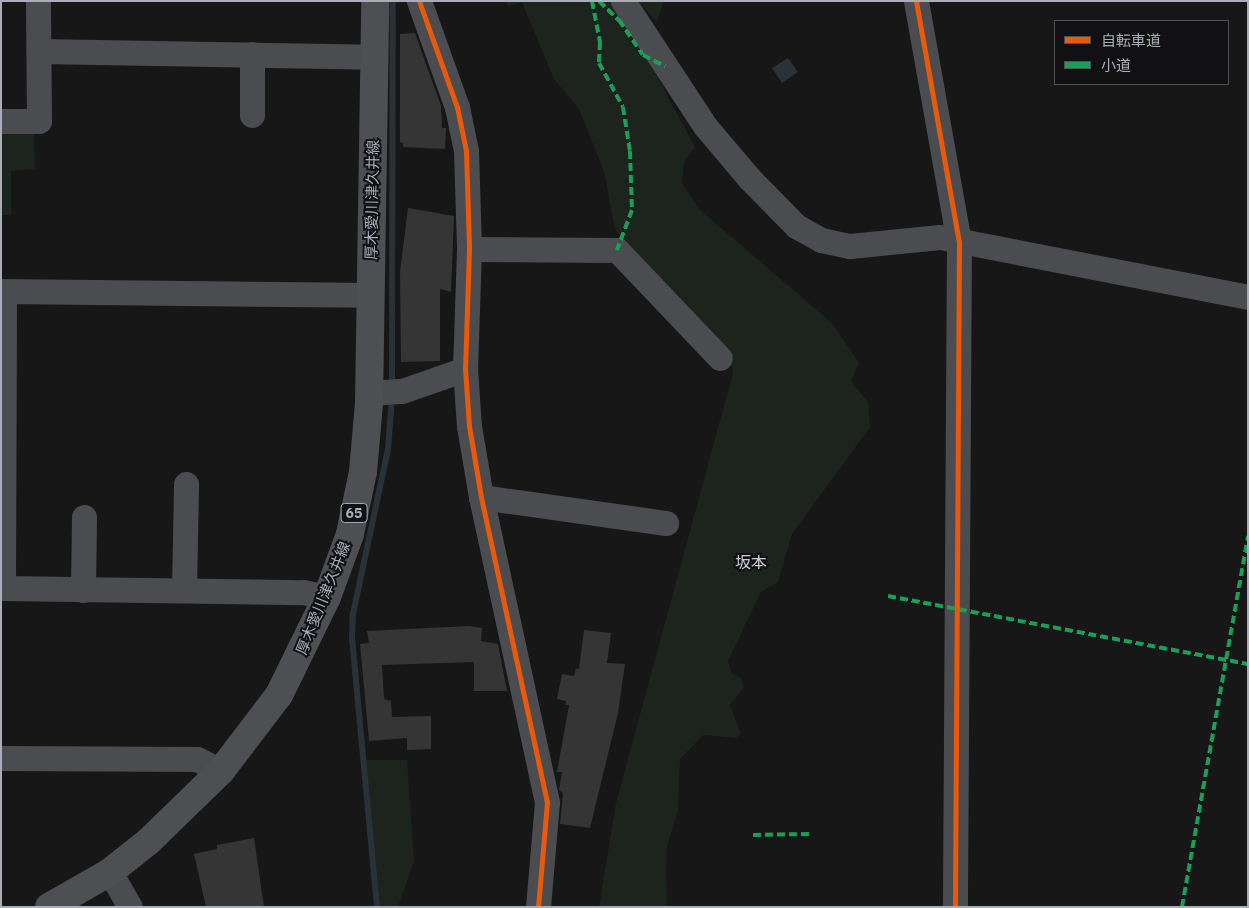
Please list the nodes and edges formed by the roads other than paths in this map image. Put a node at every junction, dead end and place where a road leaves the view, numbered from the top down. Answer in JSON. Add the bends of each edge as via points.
{"nodes":[{"id":1,"x":38,"y":1,"type":"edge"},
{"id":2,"x":375,"y":1,"type":"edge"},
{"id":3,"x":419,"y":1,"type":"edge"},
{"id":4,"x":622,"y":1,"type":"edge"},
{"id":5,"x":916,"y":1,"type":"edge"},
{"id":6,"x":39,"y":51,"type":"junction"},
{"id":7,"x":252,"y":54,"type":"junction"},
{"id":8,"x":374,"y":57,"type":"junction"},
{"id":9,"x":252,"y":115,"type":"dead end"},
{"id":10,"x":1,"y":120,"type":"edge"},
{"id":11,"x":959,"y":243,"type":"junction"},
{"id":12,"x":470,"y":249,"type":"junction"},
{"id":13,"x":3,"y":292,"type":"edge"},
{"id":14,"x":371,"y":295,"type":"junction"},
{"id":15,"x":1248,"y":296,"type":"edge"},
{"id":16,"x":720,"y":358,"type":"dead end"},
{"id":17,"x":465,"y":369,"type":"junction"},
{"id":18,"x":2,"y":380,"type":"edge"},
{"id":19,"x":383,"y":392,"type":"junction"},
{"id":20,"x":186,"y":484,"type":"dead end"},
{"id":21,"x":481,"y":497,"type":"junction"},
{"id":22,"x":84,"y":517,"type":"dead end"},
{"id":23,"x":666,"y":523,"type":"dead end"},
{"id":24,"x":2,"y":588,"type":"edge"},
{"id":25,"x":84,"y":590,"type":"junction"},
{"id":26,"x":184,"y":590,"type":"junction"},
{"id":27,"x":327,"y":597,"type":"junction"},
{"id":28,"x":1,"y":758,"type":"edge"},
{"id":29,"x":221,"y":772,"type":"junction"},
{"id":30,"x":110,"y":872,"type":"junction"},
{"id":31,"x":49,"y":907,"type":"edge"},
{"id":32,"x":130,"y":907,"type":"edge"},
{"id":33,"x":538,"y":907,"type":"edge"},
{"id":34,"x":955,"y":907,"type":"edge"}],
"edges":[{"from":1,"to":6,"type":"street"},
{"from":2,"to":8,"type":"main road","name":"厚木愛川津久井線","number":"65"},
{"from":3,"to":12,"type":"street","via":[[457,107],[466,151]]},
{"from":4,"to":11,"type":"street","via":[[705,126],[796,226],[821,240],[850,246],[940,237]]},
{"from":5,"to":11,"type":"street"},
{"from":6,"to":7,"type":"street"},
{"from":6,"to":10,"type":"street","via":[[39,121]]},
{"from":7,"to":8,"type":"street"},
{"from":7,"to":9,"type":"street"},
{"from":8,"to":14,"type":"main road","name":"厚木愛川津久井線","number":"65"},
{"from":11,"to":15,"type":"street"},
{"from":11,"to":34,"type":"street"},
{"from":12,"to":16,"type":"street","via":[[617,250]]},
{"from":12,"to":17,"type":"street"},
{"from":13,"to":14,"type":"street"},
{"from":13,"to":18,"type":"street"},
{"from":14,"to":19,"type":"main road","name":"厚木愛川津久井線","number":"65"},
{"from":17,"to":19,"type":"street"},
{"from":17,"to":21,"type":"street"},
{"from":18,"to":24,"type":"street"},
{"from":19,"to":27,"type":"main road","name":"厚木愛川津久井線","number":"65","via":[[350,534]]},
{"from":20,"to":26,"type":"street"},
{"from":21,"to":23,"type":"street"},
{"from":21,"to":33,"type":"street","via":[[547,802]]},
{"from":22,"to":25,"type":"street"},
{"from":24,"to":25,"type":"street"},
{"from":25,"to":26,"type":"street"},
{"from":26,"to":27,"type":"street","via":[[303,592]]},
{"from":27,"to":29,"type":"main road","name":"厚木愛川津久井線","number":"65","via":[[279,695]]},
{"from":28,"to":29,"type":"street","via":[[197,760]]},
{"from":29,"to":30,"type":"main road","name":"厚木愛川津久井線","number":"65","via":[[186,808]]},
{"from":30,"to":31,"type":"main road","name":"厚木愛川津久井線","number":"65"},
{"from":30,"to":32,"type":"street"}]}
